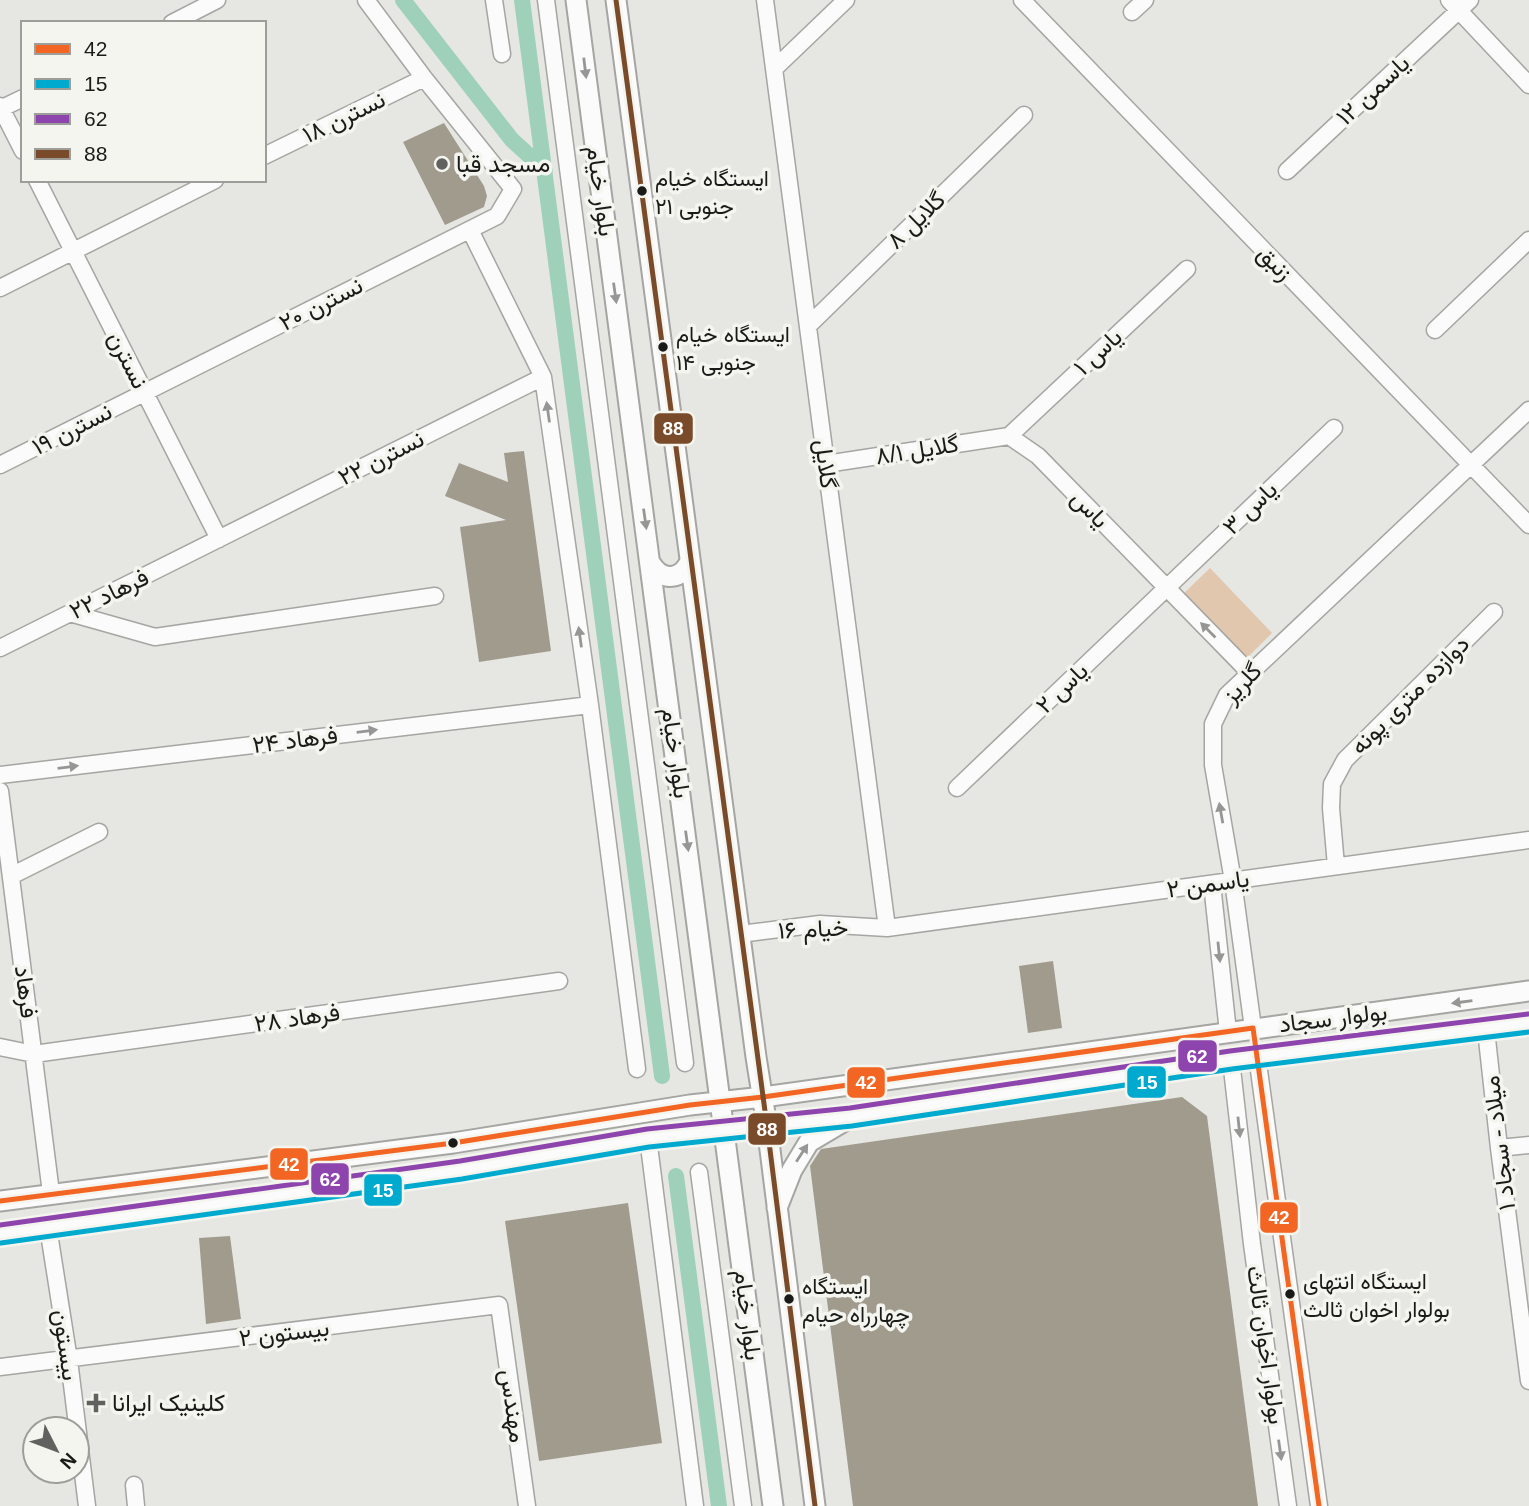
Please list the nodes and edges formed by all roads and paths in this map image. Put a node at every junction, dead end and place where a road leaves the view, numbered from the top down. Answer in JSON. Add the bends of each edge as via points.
{"nodes":[{"id":1,"x":217,"y":0,"type":"edge"},
{"id":2,"x":366,"y":0,"type":"edge"},
{"id":3,"x":494,"y":0,"type":"edge"},
{"id":4,"x":546,"y":0,"type":"edge"},
{"id":5,"x":576,"y":0,"type":"edge"},
{"id":6,"x":616,"y":0,"type":"edge"},
{"id":7,"x":765,"y":0,"type":"edge"},
{"id":8,"x":846,"y":0,"type":"edge"},
{"id":9,"x":1021,"y":0,"type":"edge"},
{"id":10,"x":1144,"y":0,"type":"edge"},
{"id":11,"x":1459,"y":3,"type":"edge"},
{"id":12,"x":1132,"y":12,"type":"dead end"},
{"id":13,"x":176,"y":21,"type":"edge"},
{"id":14,"x":502,"y":54,"type":"dead end"},
{"id":15,"x":774,"y":69,"type":"junction"},
{"id":16,"x":424,"y":78,"type":"junction"},
{"id":17,"x":1529,"y":85,"type":"edge"},
{"id":18,"x":21,"y":99,"type":"edge"},
{"id":19,"x":0,"y":108,"type":"edge"},
{"id":20,"x":1024,"y":115,"type":"dead end"},
{"id":21,"x":21,"y":147,"type":"edge"},
{"id":22,"x":266,"y":155,"type":"edge"},
{"id":23,"x":1287,"y":171,"type":"dead end"},
{"id":24,"x":38,"y":182,"type":"edge"},
{"id":25,"x":211,"y":182,"type":"edge"},
{"id":26,"x":470,"y":230,"type":"junction"},
{"id":27,"x":1529,"y":240,"type":"edge"},
{"id":28,"x":73,"y":250,"type":"junction"},
{"id":29,"x":1187,"y":269,"type":"dead end"},
{"id":30,"x":0,"y":288,"type":"edge"},
{"id":31,"x":808,"y":326,"type":"junction"},
{"id":32,"x":1435,"y":330,"type":"dead end"},
{"id":33,"x":543,"y":377,"type":"junction"},
{"id":34,"x":145,"y":393,"type":"junction"},
{"id":35,"x":1529,"y":411,"type":"edge"},
{"id":36,"x":1334,"y":428,"type":"dead end"},
{"id":37,"x":1009,"y":436,"type":"junction"},
{"id":38,"x":826,"y":464,"type":"junction"},
{"id":39,"x":0,"y":465,"type":"edge"},
{"id":40,"x":1471,"y":465,"type":"junction"},
{"id":41,"x":1529,"y":525,"type":"edge"},
{"id":42,"x":219,"y":539,"type":"junction"},
{"id":43,"x":690,"y":561,"type":"junction"},
{"id":44,"x":651,"y":564,"type":"junction"},
{"id":45,"x":1166,"y":588,"type":"junction"},
{"id":46,"x":435,"y":596,"type":"dead end"},
{"id":47,"x":1494,"y":612,"type":"dead end"},
{"id":48,"x":71,"y":613,"type":"junction"},
{"id":49,"x":0,"y":648,"type":"edge"},
{"id":50,"x":1250,"y":673,"type":"junction"},
{"id":51,"x":590,"y":705,"type":"junction"},
{"id":52,"x":0,"y":775,"type":"edge"},
{"id":53,"x":957,"y":788,"type":"dead end"},
{"id":54,"x":0,"y":791,"type":"edge"},
{"id":55,"x":99,"y":832,"type":"dead end"},
{"id":56,"x":1529,"y":840,"type":"edge"},
{"id":57,"x":1336,"y":866,"type":"junction"},
{"id":58,"x":11,"y":876,"type":"junction"},
{"id":59,"x":1233,"y":881,"type":"junction"},
{"id":60,"x":1212,"y":884,"type":"junction"},
{"id":61,"x":7,"y":909,"type":"edge"},
{"id":62,"x":887,"y":928,"type":"junction"},
{"id":63,"x":740,"y":934,"type":"junction"},
{"id":64,"x":559,"y":981,"type":"dead end"},
{"id":65,"x":1529,"y":991,"type":"edge"},
{"id":66,"x":1529,"y":1023,"type":"edge"},
{"id":67,"x":1253,"y":1028,"type":"junction"},
{"id":68,"x":1486,"y":1030,"type":"junction"},
{"id":69,"x":1228,"y":1032,"type":"junction"},
{"id":70,"x":0,"y":1047,"type":"edge"},
{"id":71,"x":34,"y":1054,"type":"junction"},
{"id":72,"x":1257,"y":1056,"type":"junction"},
{"id":73,"x":1231,"y":1060,"type":"junction"},
{"id":74,"x":685,"y":1063,"type":"dead end"},
{"id":75,"x":637,"y":1069,"type":"dead end"},
{"id":76,"x":763,"y":1097,"type":"junction"},
{"id":77,"x":720,"y":1101,"type":"junction"},
{"id":78,"x":851,"y":1117,"type":"junction"},
{"id":79,"x":768,"y":1126,"type":"junction"},
{"id":80,"x":725,"y":1130,"type":"junction"},
{"id":81,"x":648,"y":1138,"type":"junction"},
{"id":82,"x":1529,"y":1145,"type":"edge"},
{"id":83,"x":1499,"y":1148,"type":"junction"},
{"id":84,"x":699,"y":1172,"type":"dead end"},
{"id":85,"x":51,"y":1194,"type":"junction"},
{"id":86,"x":0,"y":1201,"type":"edge"},
{"id":87,"x":776,"y":1209,"type":"junction"},
{"id":88,"x":48,"y":1227,"type":"junction"},
{"id":89,"x":0,"y":1234,"type":"edge"},
{"id":90,"x":499,"y":1306,"type":"joint"},
{"id":91,"x":69,"y":1360,"type":"junction"},
{"id":92,"x":0,"y":1367,"type":"edge"},
{"id":93,"x":1529,"y":1381,"type":"edge"},
{"id":94,"x":134,"y":1485,"type":"dead end"},
{"id":95,"x":88,"y":1506,"type":"edge"},
{"id":96,"x":136,"y":1506,"type":"edge"},
{"id":97,"x":527,"y":1506,"type":"edge"},
{"id":98,"x":695,"y":1506,"type":"edge"},
{"id":99,"x":743,"y":1506,"type":"edge"},
{"id":100,"x":773,"y":1506,"type":"edge"},
{"id":101,"x":815,"y":1506,"type":"edge"},
{"id":102,"x":1288,"y":1506,"type":"edge"},
{"id":103,"x":1319,"y":1506,"type":"edge"}],
"edges":[{"from":1,"to":13,"type":"street"},
{"from":2,"to":16,"type":"street"},
{"from":3,"to":14,"type":"street"},
{"from":4,"to":74,"type":"street"},
{"from":5,"to":44,"type":"main road","name":"بلوار خیام","one_way":true},
{"from":6,"to":43,"type":"main road","name":"بلوار خیام"},
{"from":7,"to":15,"type":"street","name":"گلایل"},
{"from":8,"to":15,"type":"street"},
{"from":9,"to":40,"type":"street","name":"زنبق"},
{"from":10,"to":12,"type":"street"},
{"from":11,"to":17,"type":"street"},
{"from":11,"to":23,"type":"street","name":"یاسمن ۱۲"},
{"from":15,"to":31,"type":"street","name":"گلایل"},
{"from":16,"to":22,"type":"street","name":"نسترن ۱۸"},
{"from":16,"to":26,"type":"street","name":"نسترن ۲۰","via":[[513,189],[497,216]]},
{"from":18,"to":19,"type":"street"},
{"from":19,"to":21,"type":"street"},
{"from":20,"to":31,"type":"street","name":"گلایل ۸"},
{"from":24,"to":28,"type":"street","name":"نسترن"},
{"from":25,"to":28,"type":"street"},
{"from":26,"to":33,"type":"street"},
{"from":26,"to":34,"type":"street","name":"نسترن ۲۰"},
{"from":27,"to":32,"type":"street"},
{"from":28,"to":30,"type":"street"},
{"from":28,"to":34,"type":"street","name":"نسترن"},
{"from":29,"to":37,"type":"street","name":"یاس ۱"},
{"from":31,"to":38,"type":"street","name":"گلایل"},
{"from":33,"to":42,"type":"street","name":"نسترن ۲۲"},
{"from":51,"to":33,"type":"street","one_way":true},
{"from":34,"to":39,"type":"street","name":"نسترن ۱۹"},
{"from":34,"to":42,"type":"street","name":"نسترن"},
{"from":35,"to":40,"type":"street","name":"گلریز"},
{"from":36,"to":45,"type":"street","name":"یاس ۳"},
{"from":37,"to":38,"type":"street","name":"گلایل ۸/۱"},
{"from":37,"to":45,"type":"street","name":"یاس","via":[[1038,456]]},
{"from":38,"to":62,"type":"street","name":"گلایل"},
{"from":40,"to":41,"type":"street","name":"زنبق"},
{"from":40,"to":50,"type":"street","name":"گلریز"},
{"from":42,"to":48,"type":"street","name":"فرهاد ۲۲"},
{"from":43,"to":44,"type":"main road","via":[[684,572],[672,577],[659,574]]},
{"from":43,"to":63,"type":"main road","name":"بلوار خیام"},
{"from":44,"to":77,"type":"main road","name":"بلوار خیام","one_way":true},
{"from":50,"to":45,"type":"street","name":"یاس","one_way":true},
{"from":45,"to":53,"type":"street","name":"یاس ۲"},
{"from":46,"to":48,"type":"street","via":[[155,637]]},
{"from":47,"to":57,"type":"street","name":"دوازده متری پونه","via":[[1345,760],[1332,785]]},
{"from":48,"to":49,"type":"street","name":"فرهاد ۲۲"},
{"from":59,"to":50,"type":"street","name":"گلریز","one_way":true,"via":[[1213,765],[1213,724],[1227,695]]},
{"from":52,"to":51,"type":"street","name":"فرهاد ۲۴","one_way":true},
{"from":51,"to":75,"type":"street"},
{"from":54,"to":58,"type":"street","name":"فرهاد"},
{"from":55,"to":58,"type":"street"},
{"from":56,"to":57,"type":"street","name":"یاسمن ۲"},
{"from":57,"to":59,"type":"street","name":"یاسمن ۲"},
{"from":58,"to":61,"type":"street","name":"فرهاد"},
{"from":59,"to":60,"type":"street","name":"یاسمن ۲"},
{"from":59,"to":67,"type":"street","name":"گلریز"},
{"from":60,"to":62,"type":"street","name":"یاسمن ۲"},
{"from":60,"to":69,"type":"street","one_way":true},
{"from":61,"to":71,"type":"street","name":"فرهاد"},
{"from":62,"to":63,"type":"street","name":"خیام ۱۶","via":[[820,924]]},
{"from":63,"to":76,"type":"main road","name":"بلوار خیام"},
{"from":64,"to":71,"type":"street","name":"فرهاد ۲۸"},
{"from":65,"to":67,"type":"main road","name":"بولوار سجاد","one_way":true},
{"from":66,"to":68,"type":"main road","name":"بولوار سجاد"},
{"from":67,"to":69,"type":"main road","name":"بولوار سجاد"},
{"from":67,"to":72,"type":"main road"},
{"from":68,"to":72,"type":"main road","name":"بولوار سجاد"},
{"from":68,"to":83,"type":"street","name":"میلاد - سجاد ۱"},
{"from":69,"to":73,"type":"main road"},
{"from":69,"to":76,"type":"main road","name":"بولوار سجاد"},
{"from":70,"to":71,"type":"street","name":"فرهاد ۲۸"},
{"from":71,"to":85,"type":"street","name":"فرهاد"},
{"from":72,"to":73,"type":"main road","name":"بولوار سجاد"},
{"from":72,"to":103,"type":"street"},
{"from":73,"to":78,"type":"main road","name":"بولوار سجاد"},
{"from":73,"to":102,"type":"street","name":"بولوار اخوان ثالث","one_way":true},
{"from":76,"to":77,"type":"main road","name":"بولوار سجاد"},
{"from":76,"to":79,"type":"main road","name":"بلوار خیام"},
{"from":77,"to":80,"type":"main road","name":"بلوار خیام"},
{"from":77,"to":85,"type":"main road","name":"بولوار سجاد","via":[[453,1143]]},
{"from":78,"to":79,"type":"main road","name":"بولوار سجاد"},
{"from":87,"to":78,"type":"main road","one_way":true,"via":[[809,1142]]},
{"from":79,"to":80,"type":"main road","name":"بولوار سجاد"},
{"from":79,"to":87,"type":"main road","name":"بلوار خیام"},
{"from":80,"to":81,"type":"main road","name":"بولوار سجاد"},
{"from":80,"to":100,"type":"main road","name":"بلوار خیام"},
{"from":81,"to":88,"type":"main road","name":"بولوار سجاد","via":[[461,1170]]},
{"from":81,"to":98,"type":"street"},
{"from":82,"to":83,"type":"street"},
{"from":83,"to":93,"type":"street","name":"میلاد - سجاد ۱"},
{"from":84,"to":99,"type":"street"},
{"from":85,"to":86,"type":"main road","name":"بولوار سجاد"},
{"from":87,"to":101,"type":"main road","name":"بلوار خیام"},
{"from":88,"to":89,"type":"main road","name":"بولوار سجاد"},
{"from":88,"to":91,"type":"street","name":"بیستون"},
{"from":90,"to":91,"type":"street","name":"بیستون ۲"},
{"from":90,"to":97,"type":"street","name":"مهندس"},
{"from":91,"to":92,"type":"street","name":"بیستون ۲"},
{"from":91,"to":95,"type":"street","name":"بیستون"},
{"from":94,"to":96,"type":"street"}]}
